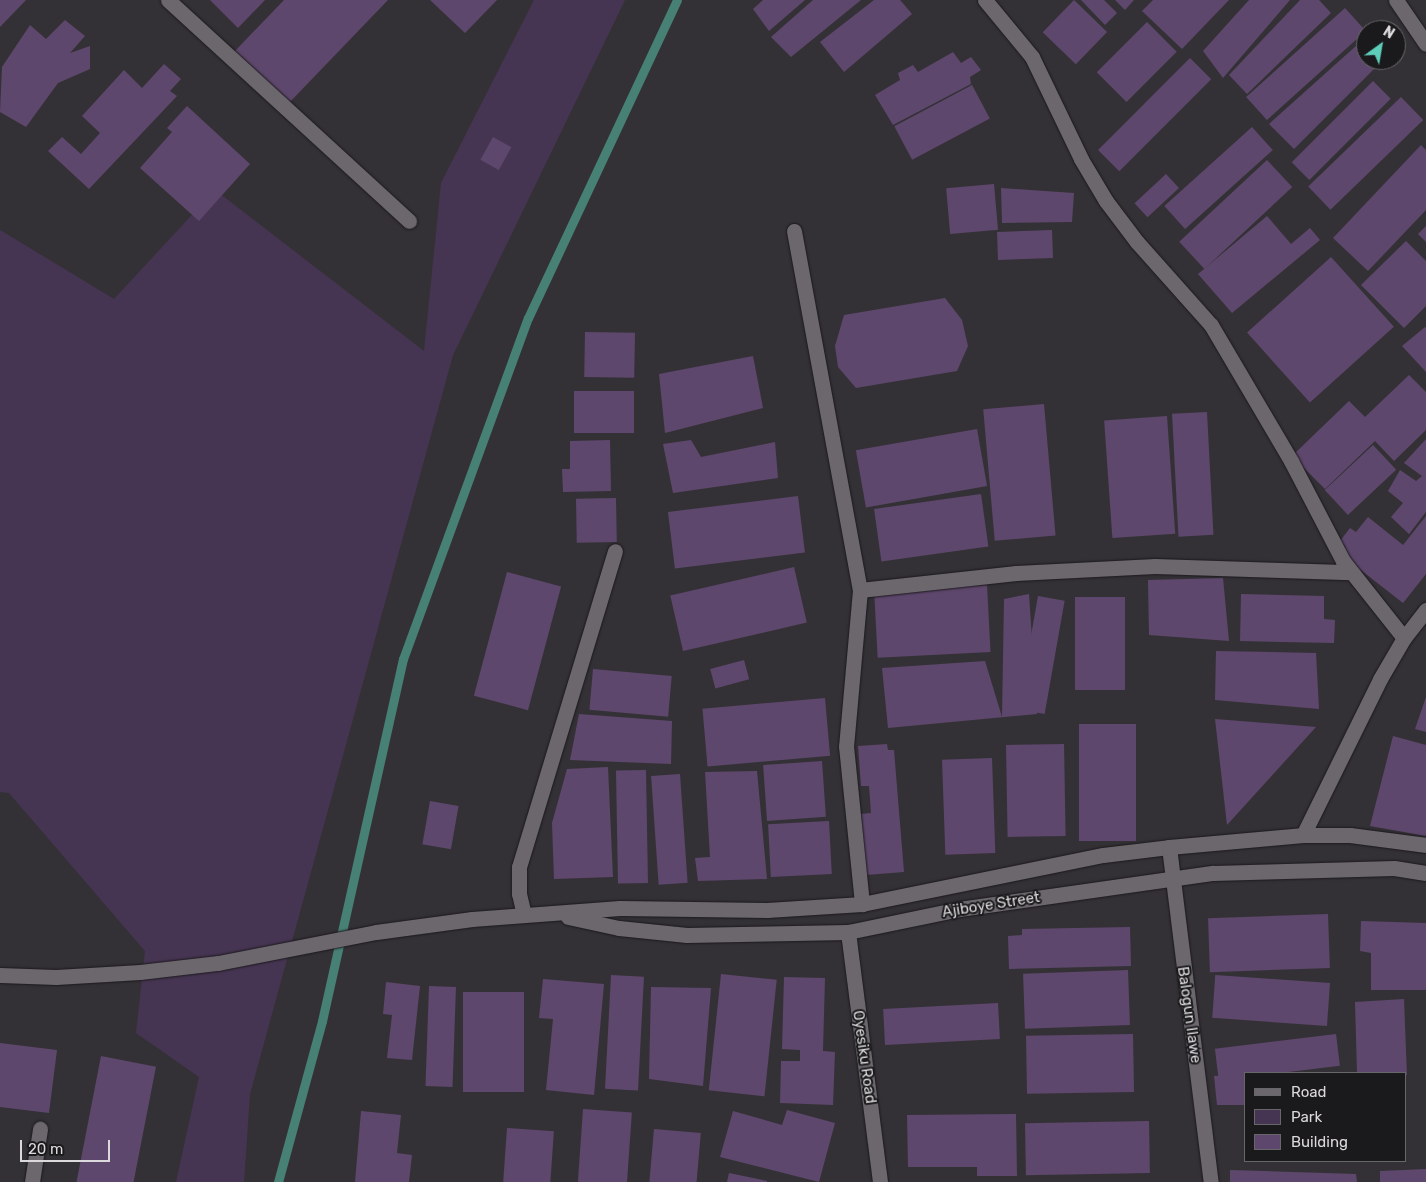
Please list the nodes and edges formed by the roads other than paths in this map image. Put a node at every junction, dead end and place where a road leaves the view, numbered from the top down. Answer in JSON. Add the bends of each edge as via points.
{"nodes":[{"id":1,"x":168,"y":0,"type":"edge"},
{"id":2,"x":985,"y":0,"type":"edge"},
{"id":3,"x":1396,"y":0,"type":"edge"},
{"id":4,"x":1426,"y":44,"type":"edge"},
{"id":5,"x":409,"y":221,"type":"dead end"},
{"id":6,"x":794,"y":231,"type":"dead end"},
{"id":7,"x":616,"y":550,"type":"dead end"},
{"id":8,"x":1351,"y":572,"type":"junction"},
{"id":9,"x":860,"y":590,"type":"junction"},
{"id":10,"x":1426,"y":610,"type":"edge"},
{"id":11,"x":1404,"y":638,"type":"junction"},
{"id":12,"x":1303,"y":835,"type":"junction"},
{"id":13,"x":1426,"y":845,"type":"edge"},
{"id":14,"x":1169,"y":847,"type":"junction"},
{"id":15,"x":1426,"y":872,"type":"edge"},
{"id":16,"x":1171,"y":879,"type":"junction"},
{"id":17,"x":862,"y":904,"type":"junction"},
{"id":18,"x":557,"y":914,"type":"junction"},
{"id":19,"x":524,"y":915,"type":"junction"},
{"id":20,"x":848,"y":932,"type":"junction"},
{"id":21,"x":0,"y":976,"type":"edge"},
{"id":22,"x":40,"y":1129,"type":"dead end"},
{"id":23,"x":32,"y":1182,"type":"edge"},
{"id":24,"x":880,"y":1182,"type":"edge"},
{"id":25,"x":1211,"y":1182,"type":"edge"}],
"edges":[{"from":1,"to":5,"type":"street"},
{"from":2,"to":8,"type":"street","via":[[1032,57],[1081,159],[1106,200],[1137,242],[1211,325],[1292,461]]},
{"from":3,"to":4,"type":"street"},
{"from":6,"to":9,"type":"street"},
{"from":7,"to":19,"type":"street","via":[[518,867]]},
{"from":8,"to":9,"type":"street","via":[[1155,566],[1016,573]]},
{"from":8,"to":11,"type":"street"},
{"from":9,"to":17,"type":"street","via":[[846,746]]},
{"from":10,"to":11,"type":"street"},
{"from":11,"to":12,"type":"street","via":[[1380,679]]},
{"from":12,"to":13,"type":"street","name":"Ajiboye Street","via":[[1350,835]]},
{"from":12,"to":14,"type":"street","name":"Ajiboye Street"},
{"from":14,"to":16,"type":"street","name":"Balogun Ilawe"},
{"from":14,"to":17,"type":"street","name":"Ajiboye Street","via":[[1103,855]]},
{"from":15,"to":16,"type":"street","name":"Ajiboye Street","via":[[1394,868],[1271,869]]},
{"from":16,"to":20,"type":"street","name":"Ajiboye Street","via":[[959,909]]},
{"from":16,"to":25,"type":"street","name":"Balogun Ilawe"},
{"from":17,"to":18,"type":"street","name":"Ajiboye Street","via":[[767,910],[620,908]]},
{"from":18,"to":19,"type":"street","name":"Ajiboye Street"},
{"from":18,"to":20,"type":"street","name":"Ajiboye Street","via":[[619,928],[687,935]]},
{"from":19,"to":21,"type":"street","name":"Ajiboye Street","via":[[472,918],[376,932],[218,963],[140,972],[56,977]]},
{"from":20,"to":24,"type":"street","name":"Oyesiku Road"},
{"from":22,"to":23,"type":"street"}]}
